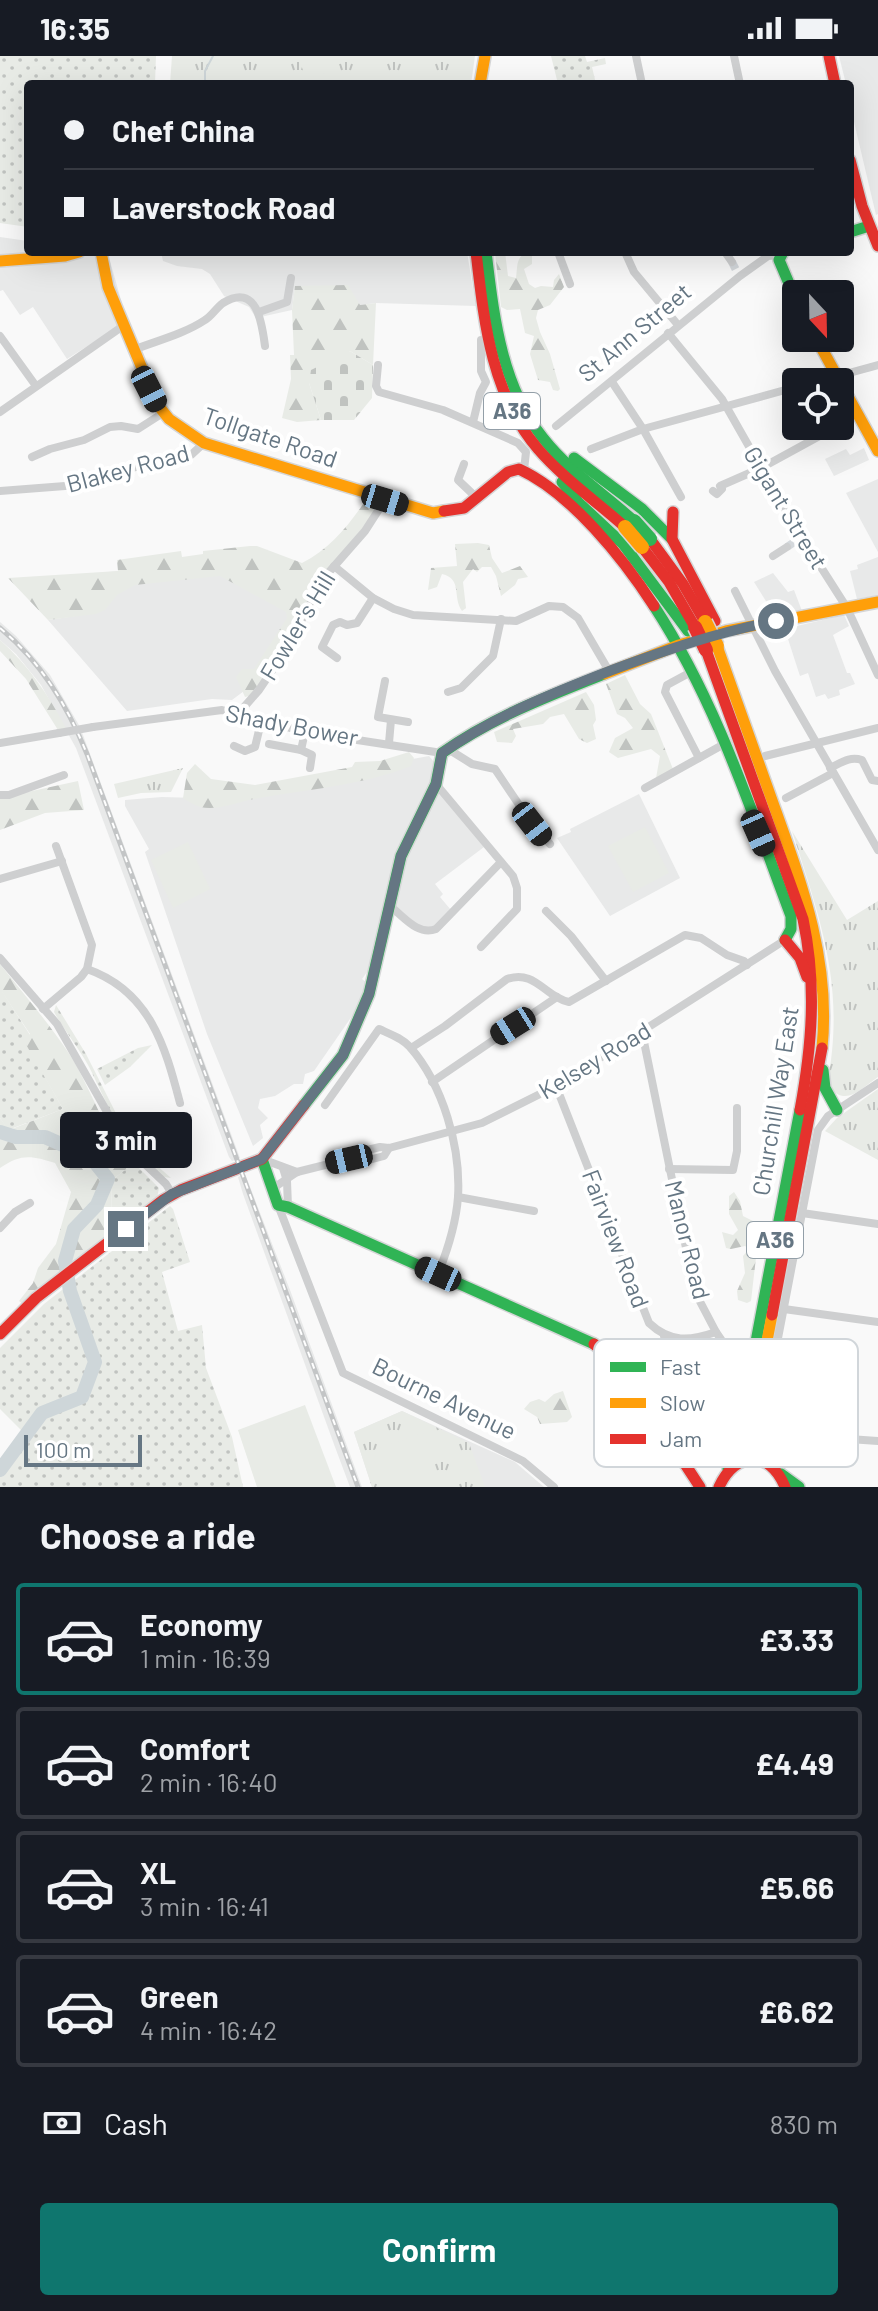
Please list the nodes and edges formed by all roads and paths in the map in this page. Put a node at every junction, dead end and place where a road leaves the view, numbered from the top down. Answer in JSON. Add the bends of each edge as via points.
{"nodes":[{"id":1,"x":485,"y":56,"type":"edge"},
{"id":2,"x":494,"y":56,"type":"edge"},
{"id":3,"x":636,"y":56,"type":"edge"},
{"id":4,"x":734,"y":56,"type":"edge"},
{"id":5,"x":829,"y":56,"type":"edge"},
{"id":6,"x":481,"y":80,"type":"edge"},
{"id":7,"x":491,"y":80,"type":"edge"},
{"id":8,"x":641,"y":80,"type":"edge"},
{"id":9,"x":739,"y":80,"type":"edge"},
{"id":10,"x":834,"y":80,"type":"edge"},
{"id":11,"x":854,"y":174,"type":"edge"},
{"id":12,"x":869,"y":226,"type":"junction"},
{"id":13,"x":854,"y":231,"type":"edge"},
{"id":14,"x":878,"y":246,"type":"edge"},
{"id":15,"x":24,"y":253,"type":"edge"},
{"id":16,"x":0,"y":255,"type":"edge"},
{"id":17,"x":65,"y":256,"type":"edge"},
{"id":18,"x":102,"y":256,"type":"edge"},
{"id":19,"x":477,"y":256,"type":"edge"},
{"id":20,"x":487,"y":256,"type":"edge"},
{"id":21,"x":560,"y":256,"type":"edge"},
{"id":22,"x":627,"y":256,"type":"edge"},
{"id":23,"x":728,"y":256,"type":"edge"},
{"id":24,"x":770,"y":256,"type":"edge"},
{"id":25,"x":776,"y":256,"type":"edge"},
{"id":26,"x":0,"y":261,"type":"edge"},
{"id":27,"x":736,"y":269,"type":"junction"},
{"id":28,"x":291,"y":278,"type":"dead end"},
{"id":29,"x":787,"y":280,"type":"edge"},
{"id":30,"x":570,"y":284,"type":"dead end"},
{"id":31,"x":259,"y":312,"type":"junction"},
{"id":32,"x":678,"y":325,"type":"junction"},
{"id":33,"x":123,"y":326,"type":"junction"},
{"id":34,"x":668,"y":333,"type":"junction"},
{"id":35,"x":0,"y":336,"type":"edge"},
{"id":36,"x":481,"y":340,"type":"dead end"},
{"id":37,"x":265,"y":346,"type":"dead end"},
{"id":38,"x":133,"y":350,"type":"junction"},
{"id":39,"x":378,"y":365,"type":"dead end"},
{"id":40,"x":878,"y":365,"type":"edge"},
{"id":41,"x":854,"y":371,"type":"edge"},
{"id":42,"x":612,"y":382,"type":"junction"},
{"id":43,"x":36,"y":386,"type":"junction"},
{"id":44,"x":782,"y":391,"type":"edge"},
{"id":45,"x":726,"y":406,"type":"junction"},
{"id":46,"x":854,"y":407,"type":"edge"},
{"id":47,"x":0,"y":412,"type":"edge"},
{"id":48,"x":163,"y":413,"type":"junction"},
{"id":49,"x":858,"y":415,"type":"junction"},
{"id":50,"x":473,"y":422,"type":"junction"},
{"id":51,"x":556,"y":426,"type":"dead end"},
{"id":52,"x":643,"y":429,"type":"junction"},
{"id":53,"x":204,"y":443,"type":"junction"},
{"id":54,"x":591,"y":449,"type":"dead end"},
{"id":55,"x":547,"y":451,"type":"junction"},
{"id":56,"x":878,"y":451,"type":"edge"},
{"id":57,"x":32,"y":457,"type":"dead end"},
{"id":58,"x":464,"y":464,"type":"dead end"},
{"id":59,"x":761,"y":468,"type":"junction"},
{"id":60,"x":524,"y":470,"type":"junction"},
{"id":61,"x":0,"y":491,"type":"edge"},
{"id":62,"x":713,"y":491,"type":"dead end"},
{"id":63,"x":681,"y":497,"type":"dead end"},
{"id":64,"x":478,"y":499,"type":"junction"},
{"id":65,"x":385,"y":500,"type":"junction"},
{"id":66,"x":673,"y":512,"type":"joint"},
{"id":67,"x":654,"y":521,"type":"junction"},
{"id":68,"x":672,"y":539,"type":"junction"},
{"id":69,"x":623,"y":544,"type":"junction"},
{"id":70,"x":787,"y":547,"type":"tunnel mouth"},
{"id":71,"x":773,"y":556,"type":"dead end"},
{"id":72,"x":334,"y":566,"type":"junction"},
{"id":73,"x":735,"y":591,"type":"dead end"},
{"id":74,"x":373,"y":598,"type":"junction"},
{"id":75,"x":878,"y":602,"type":"edge"},
{"id":76,"x":847,"y":608,"type":"junction"},
{"id":77,"x":501,"y":619,"type":"junction"},
{"id":78,"x":701,"y":625,"type":"junction"},
{"id":79,"x":753,"y":626,"type":"junction"},
{"id":80,"x":679,"y":645,"type":"junction"},
{"id":81,"x":337,"y":658,"type":"dead end"},
{"id":82,"x":609,"y":671,"type":"junction"},
{"id":83,"x":691,"y":672,"type":"junction"},
{"id":84,"x":878,"y":675,"type":"edge"},
{"id":85,"x":385,"y":681,"type":"dead end"},
{"id":86,"x":728,"y":694,"type":"junction"},
{"id":87,"x":461,"y":699,"type":"dead end"},
{"id":88,"x":238,"y":714,"type":"junction"},
{"id":89,"x":391,"y":720,"type":"junction"},
{"id":90,"x":261,"y":722,"type":"junction"},
{"id":91,"x":408,"y":722,"type":"dead end"},
{"id":92,"x":878,"y":728,"type":"edge"},
{"id":93,"x":305,"y":732,"type":"junction"},
{"id":94,"x":0,"y":743,"type":"edge"},
{"id":95,"x":389,"y":743,"type":"junction"},
{"id":96,"x":726,"y":743,"type":"junction"},
{"id":97,"x":269,"y":744,"type":"dead end"},
{"id":98,"x":817,"y":744,"type":"junction"},
{"id":99,"x":234,"y":746,"type":"dead end"},
{"id":100,"x":301,"y":750,"type":"junction"},
{"id":101,"x":445,"y":751,"type":"junction"},
{"id":102,"x":765,"y":756,"type":"dead end"},
{"id":103,"x":699,"y":758,"type":"junction"},
{"id":104,"x":310,"y":768,"type":"dead end"},
{"id":105,"x":832,"y":770,"type":"junction"},
{"id":106,"x":64,"y":775,"type":"dead end"},
{"id":107,"x":878,"y":781,"type":"edge"},
{"id":108,"x":436,"y":784,"type":"junction"},
{"id":109,"x":645,"y":788,"type":"dead end"},
{"id":110,"x":0,"y":795,"type":"edge"},
{"id":111,"x":786,"y":798,"type":"dead end"},
{"id":112,"x":550,"y":844,"type":"dead end"},
{"id":113,"x":56,"y":846,"type":"dead end"},
{"id":114,"x":878,"y":850,"type":"edge"},
{"id":115,"x":62,"y":861,"type":"junction"},
{"id":116,"x":501,"y":862,"type":"junction"},
{"id":117,"x":0,"y":879,"type":"edge"},
{"id":118,"x":390,"y":906,"type":"junction"},
{"id":119,"x":546,"y":911,"type":"dead end"},
{"id":120,"x":785,"y":940,"type":"junction"},
{"id":121,"x":481,"y":947,"type":"dead end"},
{"id":122,"x":0,"y":958,"type":"edge"},
{"id":123,"x":747,"y":965,"type":"junction"},
{"id":124,"x":87,"y":969,"type":"junction"},
{"id":125,"x":606,"y":981,"type":"junction"},
{"id":126,"x":557,"y":997,"type":"junction"},
{"id":127,"x":43,"y":1009,"type":"junction"},
{"id":128,"x":815,"y":1009,"type":"junction"},
{"id":129,"x":642,"y":1032,"type":"junction"},
{"id":130,"x":823,"y":1045,"type":"junction"},
{"id":131,"x":411,"y":1048,"type":"junction"},
{"id":132,"x":432,"y":1082,"type":"junction"},
{"id":133,"x":878,"y":1083,"type":"edge"},
{"id":134,"x":556,"y":1086,"type":"junction"},
{"id":135,"x":180,"y":1103,"type":"dead end"},
{"id":136,"x":325,"y":1105,"type":"dead end"},
{"id":137,"x":737,"y":1108,"type":"dead end"},
{"id":138,"x":837,"y":1110,"type":"junction"},
{"id":139,"x":451,"y":1131,"type":"junction"},
{"id":140,"x":262,"y":1159,"type":"junction"},
{"id":141,"x":283,"y":1168,"type":"junction"},
{"id":142,"x":669,"y":1169,"type":"junction"},
{"id":143,"x":297,"y":1172,"type":"junction"},
{"id":144,"x":287,"y":1181,"type":"junction"},
{"id":145,"x":272,"y":1189,"type":"junction"},
{"id":146,"x":172,"y":1194,"type":"junction"},
{"id":147,"x":458,"y":1197,"type":"junction"},
{"id":148,"x":30,"y":1203,"type":"dead end"},
{"id":149,"x":283,"y":1206,"type":"junction"},
{"id":150,"x":534,"y":1211,"type":"dead end"},
{"id":151,"x":802,"y":1213,"type":"junction"},
{"id":152,"x":878,"y":1224,"type":"edge"},
{"id":153,"x":0,"y":1228,"type":"edge"},
{"id":154,"x":438,"y":1274,"type":"junction"},
{"id":155,"x":784,"y":1309,"type":"junction"},
{"id":156,"x":878,"y":1322,"type":"edge"},
{"id":157,"x":716,"y":1332,"type":"junction"},
{"id":158,"x":0,"y":1334,"type":"edge"},
{"id":159,"x":664,"y":1336,"type":"junction"},
{"id":160,"x":665,"y":1339,"type":"edge"},
{"id":161,"x":681,"y":1339,"type":"edge"},
{"id":162,"x":691,"y":1339,"type":"edge"},
{"id":163,"x":721,"y":1339,"type":"edge"},
{"id":164,"x":757,"y":1339,"type":"edge"},
{"id":165,"x":767,"y":1339,"type":"edge"},
{"id":166,"x":778,"y":1339,"type":"edge"},
{"id":167,"x":594,"y":1344,"type":"edge"},
{"id":168,"x":858,"y":1440,"type":"edge"},
{"id":169,"x":878,"y":1441,"type":"edge"},
{"id":170,"x":687,"y":1467,"type":"edge"},
{"id":171,"x":778,"y":1473,"type":"edge"},
{"id":172,"x":723,"y":1478,"type":"edge"},
{"id":173,"x":554,"y":1487,"type":"edge"},
{"id":174,"x":700,"y":1487,"type":"edge"},
{"id":175,"x":709,"y":1487,"type":"edge"},
{"id":176,"x":799,"y":1487,"type":"edge"}],
"edges":[{"from":1,"to":6,"type":"main road"},
{"from":2,"to":7,"type":"main road"},
{"from":3,"to":8,"type":"street"},
{"from":4,"to":9,"type":"street"},
{"from":5,"to":10,"type":"main road"},
{"from":11,"to":12,"type":"main road"},
{"from":12,"to":13,"type":"main road"},
{"from":12,"to":14,"type":"main road"},
{"from":15,"to":16,"type":"main road"},
{"from":17,"to":26,"type":"main road"},
{"from":18,"to":33,"type":"main road","name":"Tollgate Road"},
{"from":19,"to":55,"type":"main road","name":"Churchill Way East","number":"A36","via":[[500,380],[522,428]]},
{"from":20,"to":55,"type":"main road","name":"Churchill Way East","number":"A36","via":[[507,370]]},
{"from":21,"to":30,"type":"street"},
{"from":22,"to":32,"type":"street"},
{"from":23,"to":27,"type":"street"},
{"from":24,"to":27,"type":"street","name":"St Ann Street"},
{"from":25,"to":29,"type":"main road"},
{"from":27,"to":32,"type":"street","name":"St Ann Street"},
{"from":28,"to":31,"type":"street","via":[[287,302]]},
{"from":31,"to":37,"type":"street"},
{"from":31,"to":38,"type":"street","via":[[244,299],[229,300],[205,320]]},
{"from":32,"to":34,"type":"street","name":"St Ann Street"},
{"from":33,"to":38,"type":"main road","name":"Tollgate Road"},
{"from":33,"to":43,"type":"street"},
{"from":34,"to":42,"type":"street","name":"St Ann Street"},
{"from":34,"to":45,"type":"street","name":"Gigant Street"},
{"from":35,"to":43,"type":"street"},
{"from":36,"to":50,"type":"street","via":[[486,382]]},
{"from":38,"to":48,"type":"main road","name":"Tollgate Road"},
{"from":39,"to":50,"type":"street","via":[[379,392]]},
{"from":40,"to":41,"type":"street"},
{"from":42,"to":51,"type":"street","name":"St Ann Street"},
{"from":42,"to":52,"type":"street"},
{"from":43,"to":47,"type":"street"},
{"from":44,"to":45,"type":"street"},
{"from":45,"to":52,"type":"street"},
{"from":45,"to":59,"type":"street","name":"Gigant Street"},
{"from":46,"to":49,"type":"main road"},
{"from":48,"to":53,"type":"main road","name":"Tollgate Road"},
{"from":48,"to":57,"type":"street","via":[[138,429],[110,427]]},
{"from":49,"to":56,"type":"main road"},
{"from":49,"to":59,"type":"street"},
{"from":50,"to":60,"type":"street","via":[[524,448]]},
{"from":52,"to":54,"type":"street"},
{"from":52,"to":63,"type":"street"},
{"from":53,"to":61,"type":"street","name":"Blakey Road","via":[[191,455],[78,485]]},
{"from":53,"to":65,"type":"main road","name":"Tollgate Road"},
{"from":55,"to":67,"type":"main road","via":[[600,476]]},
{"from":55,"to":69,"type":"main road","via":[[578,502]]},
{"from":55,"to":78,"type":"main road","name":"Churchill Way East","number":"A36","bridge":true,"via":[[630,524]]},
{"from":58,"to":64,"type":"street","via":[[458,480]]},
{"from":59,"to":62,"type":"street","via":[[720,486],[717,494]]},
{"from":59,"to":76,"type":"street","name":"Gigant Street"},
{"from":60,"to":64,"type":"main road","name":"Tollgate Road","via":[[508,472]]},
{"from":60,"to":80,"type":"main road","via":[[596,528]]},
{"from":64,"to":65,"type":"main road","name":"Tollgate Road","via":[[461,510],[433,513]]},
{"from":65,"to":72,"type":"street","name":"Fowler's Hill"},
{"from":66,"to":67,"type":"street"},
{"from":66,"to":68,"type":"main road"},
{"from":67,"to":68,"type":"main road"},
{"from":67,"to":69,"type":"street"},
{"from":68,"to":78,"type":"main road"},
{"from":69,"to":78,"type":"main road"},
{"from":70,"to":71,"type":"street"},
{"from":72,"to":74,"type":"street"},
{"from":72,"to":88,"type":"street","name":"Fowler's Hill","via":[[314,592],[286,650]]},
{"from":73,"to":79,"type":"street"},
{"from":74,"to":77,"type":"street","via":[[413,615]]},
{"from":74,"to":81,"type":"street","via":[[357,623],[333,625],[322,647]]},
{"from":75,"to":76,"type":"main road"},
{"from":76,"to":79,"type":"main road"},
{"from":76,"to":84,"type":"street","name":"Gigant Street"},
{"from":77,"to":82,"type":"street","via":[[520,620],[549,606],[568,609]]},
{"from":77,"to":87,"type":"street","via":[[498,657],[453,691]]},
{"from":78,"to":86,"type":"main road","name":"Churchill Way East","number":"A36","bridge":true},
{"from":79,"to":80,"type":"main road"},
{"from":79,"to":98,"type":"street"},
{"from":80,"to":82,"type":"main road"},
{"from":80,"to":83,"type":"main road"},
{"from":82,"to":101,"type":"main road","via":[[529,705]]},
{"from":83,"to":96,"type":"main road"},
{"from":83,"to":103,"type":"street","via":[[664,688]]},
{"from":85,"to":89,"type":"street","via":[[378,717]]},
{"from":86,"to":128,"type":"main road","name":"Churchill Way East","number":"A36","via":[[803,919]]},
{"from":86,"to":130,"type":"main road","name":"Churchill Way East","number":"A36","via":[[817,933],[825,990]]},
{"from":88,"to":90,"type":"street","name":"Shady Bower"},
{"from":88,"to":94,"type":"street","name":"Shady Bower","bridge":true,"via":[[212,711]]},
{"from":89,"to":91,"type":"street"},
{"from":89,"to":95,"type":"street"},
{"from":90,"to":93,"type":"street","name":"Shady Bower"},
{"from":90,"to":99,"type":"street","via":[[255,747],[245,751]]},
{"from":92,"to":98,"type":"street"},
{"from":93,"to":95,"type":"street","name":"Shady Bower"},
{"from":93,"to":100,"type":"street"},
{"from":95,"to":101,"type":"street","name":"Shady Bower"},
{"from":96,"to":103,"type":"street"},
{"from":96,"to":120,"type":"main road","via":[[791,916]]},
{"from":97,"to":100,"type":"street"},
{"from":98,"to":102,"type":"street"},
{"from":98,"to":105,"type":"street"},
{"from":100,"to":104,"type":"street","via":[[312,755]]},
{"from":101,"to":108,"type":"main road"},
{"from":101,"to":112,"type":"street","name":"Shady Bower","via":[[495,769]]},
{"from":103,"to":109,"type":"street"},
{"from":105,"to":107,"type":"street","via":[[847,759],[858,759]]},
{"from":105,"to":111,"type":"street"},
{"from":105,"to":114,"type":"street"},
{"from":106,"to":110,"type":"street"},
{"from":108,"to":116,"type":"street"},
{"from":108,"to":118,"type":"main road","via":[[401,856]]},
{"from":113,"to":115,"type":"street"},
{"from":115,"to":117,"type":"street"},
{"from":115,"to":124,"type":"street","via":[[92,945]]},
{"from":116,"to":118,"type":"street","via":[[429,932]]},
{"from":116,"to":121,"type":"street","via":[[513,876],[517,909]]},
{"from":118,"to":140,"type":"main road","via":[[369,994],[343,1055]]},
{"from":119,"to":125,"type":"street"},
{"from":120,"to":123,"type":"street","name":"Kelsey Road"},
{"from":120,"to":128,"type":"main road","via":[[804,966]]},
{"from":122,"to":127,"type":"street"},
{"from":123,"to":125,"type":"street","via":[[701,938],[685,935]]},
{"from":123,"to":129,"type":"street","name":"Kelsey Road"},
{"from":124,"to":127,"type":"street"},
{"from":124,"to":135,"type":"street","via":[[115,983],[158,1031]]},
{"from":125,"to":126,"type":"street","via":[[569,1002]]},
{"from":126,"to":131,"type":"street","via":[[530,978],[507,979]]},
{"from":126,"to":132,"type":"street"},
{"from":127,"to":146,"type":"street","via":[[73,1049],[127,1147]]},
{"from":128,"to":164,"type":"main road","name":"Churchill Way East","number":"A36"},
{"from":129,"to":134,"type":"street","name":"Kelsey Road"},
{"from":129,"to":142,"type":"street","name":"Manor Road"},
{"from":130,"to":138,"type":"main road","via":[[824,1084]]},
{"from":130,"to":165,"type":"main road","name":"Churchill Way East","number":"A36"},
{"from":131,"to":132,"type":"street"},
{"from":131,"to":136,"type":"street","via":[[379,1029]]},
{"from":132,"to":139,"type":"street"},
{"from":133,"to":138,"type":"street"},
{"from":134,"to":139,"type":"street","name":"Kelsey Road","via":[[492,1119]]},
{"from":134,"to":159,"type":"street","name":"Fairview Road","via":[[645,1316]]},
{"from":137,"to":142,"type":"street","via":[[733,1170]]},
{"from":138,"to":151,"type":"street","via":[[818,1130]]},
{"from":139,"to":143,"type":"street","name":"Kelsey Road"},
{"from":139,"to":147,"type":"street"},
{"from":140,"to":141,"type":"street","name":"Kelsey Road"},
{"from":140,"to":145,"type":"main road","name":"Bourne Avenue"},
{"from":140,"to":146,"type":"main road"},
{"from":141,"to":143,"type":"street","name":"Kelsey Road"},
{"from":141,"to":144,"type":"street"},
{"from":142,"to":157,"type":"street","name":"Manor Road","via":[[695,1292]]},
{"from":143,"to":144,"type":"street","name":"Kelsey Road"},
{"from":144,"to":145,"type":"street","name":"Kelsey Road"},
{"from":144,"to":149,"type":"street"},
{"from":145,"to":149,"type":"main road","name":"Bourne Avenue"},
{"from":146,"to":158,"type":"main road"},
{"from":147,"to":150,"type":"street"},
{"from":147,"to":154,"type":"street"},
{"from":148,"to":153,"type":"street"},
{"from":149,"to":154,"type":"main road"},
{"from":149,"to":173,"type":"street","name":"Bourne Avenue","via":[[343,1373],[523,1461]]},
{"from":151,"to":152,"type":"street"},
{"from":151,"to":155,"type":"street"},
{"from":154,"to":167,"type":"main road"},
{"from":155,"to":156,"type":"street"},
{"from":155,"to":166,"type":"street"},
{"from":157,"to":162,"type":"street","name":"Fairview Road"},
{"from":157,"to":163,"type":"street","name":"Manor Road"},
{"from":159,"to":160,"type":"street"},
{"from":159,"to":161,"type":"street","name":"Fairview Road"},
{"from":168,"to":169,"type":"street"},
{"from":170,"to":174,"type":"main road"},
{"from":171,"to":176,"type":"main road"},
{"from":172,"to":175,"type":"main road"}]}
